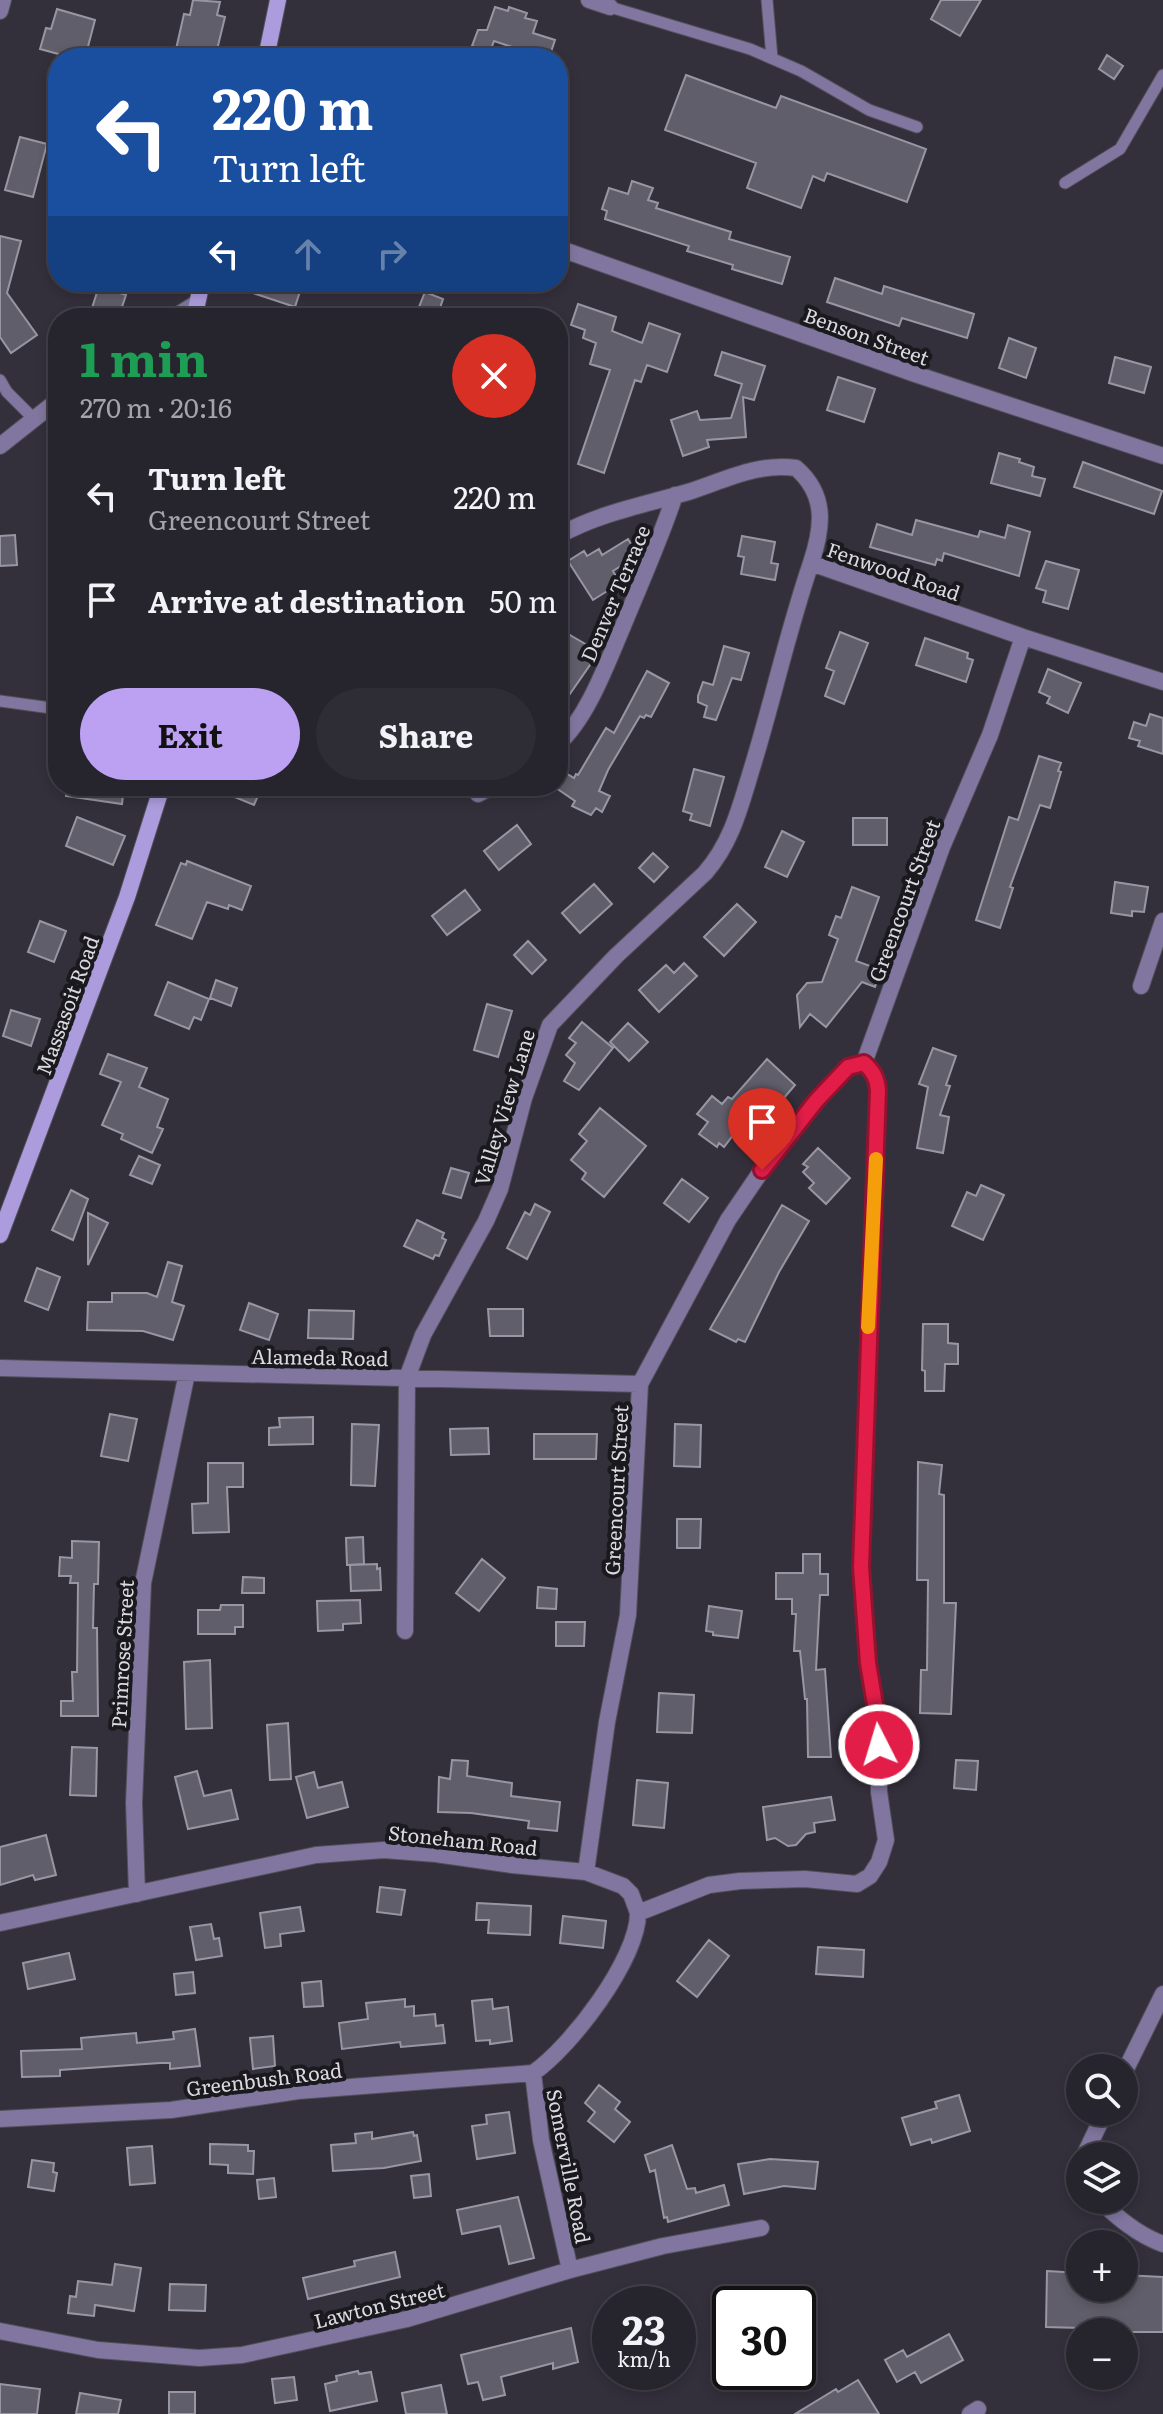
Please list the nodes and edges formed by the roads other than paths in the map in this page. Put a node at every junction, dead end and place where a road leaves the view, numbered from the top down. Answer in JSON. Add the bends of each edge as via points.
{"nodes":[{"id":1,"x":3,"y":0,"type":"edge"},
{"id":2,"x":278,"y":0,"type":"edge"},
{"id":3,"x":589,"y":0,"type":"edge"},
{"id":4,"x":767,"y":0,"type":"edge"},
{"id":5,"x":610,"y":7,"type":"joint"},
{"id":6,"x":0,"y":11,"type":"edge"},
{"id":7,"x":268,"y":48,"type":"edge"},
{"id":8,"x":772,"y":58,"type":"junction"},
{"id":9,"x":1163,"y":75,"type":"edge"},
{"id":10,"x":917,"y":127,"type":"dead end"},
{"id":11,"x":1065,"y":183,"type":"dead end"},
{"id":12,"x":568,"y":252,"type":"edge"},
{"id":13,"x":0,"y":380,"type":"edge"},
{"id":14,"x":48,"y":408,"type":"edge"},
{"id":15,"x":34,"y":419,"type":"junction"},
{"id":16,"x":0,"y":446,"type":"edge"},
{"id":17,"x":1163,"y":456,"type":"edge"},
{"id":18,"x":675,"y":495,"type":"junction"},
{"id":19,"x":568,"y":531,"type":"edge"},
{"id":20,"x":811,"y":563,"type":"junction"},
{"id":21,"x":1023,"y":637,"type":"junction"},
{"id":22,"x":1163,"y":682,"type":"edge"},
{"id":23,"x":0,"y":701,"type":"edge"},
{"id":24,"x":48,"y":708,"type":"edge"},
{"id":25,"x":568,"y":732,"type":"edge"},
{"id":26,"x":159,"y":796,"type":"edge"},
{"id":27,"x":1163,"y":921,"type":"edge"},
{"id":28,"x":1141,"y":986,"type":"dead end"},
{"id":29,"x":864,"y":1063,"type":"junction"},
{"id":30,"x":0,"y":1235,"type":"edge"},
{"id":31,"x":0,"y":1368,"type":"edge"},
{"id":32,"x":187,"y":1373,"type":"junction"},
{"id":33,"x":407,"y":1378,"type":"junction"},
{"id":34,"x":640,"y":1384,"type":"junction"},
{"id":35,"x":405,"y":1631,"type":"dead end"},
{"id":36,"x":586,"y":1872,"type":"junction"},
{"id":37,"x":137,"y":1894,"type":"junction"},
{"id":38,"x":638,"y":1913,"type":"junction"},
{"id":39,"x":0,"y":1923,"type":"edge"},
{"id":40,"x":1163,"y":1994,"type":"edge"},
{"id":41,"x":1133,"y":2054,"type":"edge"},
{"id":42,"x":533,"y":2073,"type":"junction"},
{"id":43,"x":0,"y":2119,"type":"edge"},
{"id":44,"x":1114,"y":2214,"type":"edge"},
{"id":45,"x":761,"y":2228,"type":"dead end"},
{"id":46,"x":1163,"y":2244,"type":"edge"},
{"id":47,"x":570,"y":2270,"type":"junction"},
{"id":48,"x":0,"y":2331,"type":"edge"}],
"edges":[{"from":1,"to":6,"type":"street"},
{"from":2,"to":7,"type":"main road"},
{"from":3,"to":5,"type":"street"},
{"from":4,"to":8,"type":"lane"},
{"from":5,"to":8,"type":"lane"},
{"from":8,"to":10,"type":"lane","via":[[869,110]]},
{"from":9,"to":11,"type":"lane","via":[[1120,149]]},
{"from":12,"to":17,"type":"street","name":"Benson Street"},
{"from":13,"to":15,"type":"lane"},
{"from":14,"to":15,"type":"street"},
{"from":15,"to":16,"type":"street"},
{"from":18,"to":19,"type":"street","name":"Fenwood Road"},
{"from":18,"to":20,"type":"street","name":"Fenwood Road","via":[[756,470],[796,468],[812,486],[822,514]]},
{"from":18,"to":25,"type":"street","name":"Denver Terrace","via":[[611,654]]},
{"from":20,"to":21,"type":"street","name":"Fenwood Road"},
{"from":20,"to":33,"type":"street","name":"Valley View Lane","via":[[732,833],[705,873],[550,1025],[500,1189],[423,1335]]},
{"from":21,"to":22,"type":"street","name":"Fenwood Road"},
{"from":21,"to":29,"type":"street","name":"Greencourt Street"},
{"from":23,"to":24,"type":"lane"},
{"from":26,"to":30,"type":"main road","name":"Massasoit Road","via":[[127,897]]},
{"from":27,"to":28,"type":"street"},
{"from":29,"to":34,"type":"street","name":"Greencourt Street","via":[[848,1067],[762,1170],[728,1220]]},
{"from":29,"to":38,"type":"street","via":[[878,1090],[861,1567],[886,1840],[870,1876],[857,1884],[805,1879],[709,1885]]},
{"from":31,"to":32,"type":"street","name":"Alameda Road"},
{"from":32,"to":33,"type":"street","name":"Alameda Road"},
{"from":32,"to":37,"type":"street","name":"Primrose Street","via":[[143,1583],[134,1803]]},
{"from":33,"to":34,"type":"street","name":"Alameda Road"},
{"from":33,"to":35,"type":"street","name":"Valley View Lane"},
{"from":34,"to":36,"type":"street","name":"Greencourt Street","via":[[628,1615]]},
{"from":36,"to":37,"type":"street","name":"Stoneham Road","via":[[436,1854],[351,1851]]},
{"from":36,"to":38,"type":"street","name":"Stoneham Road","via":[[623,1886]]},
{"from":37,"to":39,"type":"street","name":"Stoneham Road"},
{"from":38,"to":42,"type":"street","name":"Somerville Road","via":[[634,1940],[601,1996],[562,2049]]},
{"from":40,"to":41,"type":"street"},
{"from":42,"to":43,"type":"street","name":"Greenbush Road","via":[[298,2091],[171,2110]]},
{"from":42,"to":47,"type":"street","name":"Somerville Road","via":[[541,2140]]},
{"from":44,"to":46,"type":"street"},
{"from":45,"to":47,"type":"street","name":"Lawton Street"},
{"from":47,"to":48,"type":"street","name":"Lawton Street","via":[[407,2319],[242,2355],[199,2358],[98,2350]]}]}
